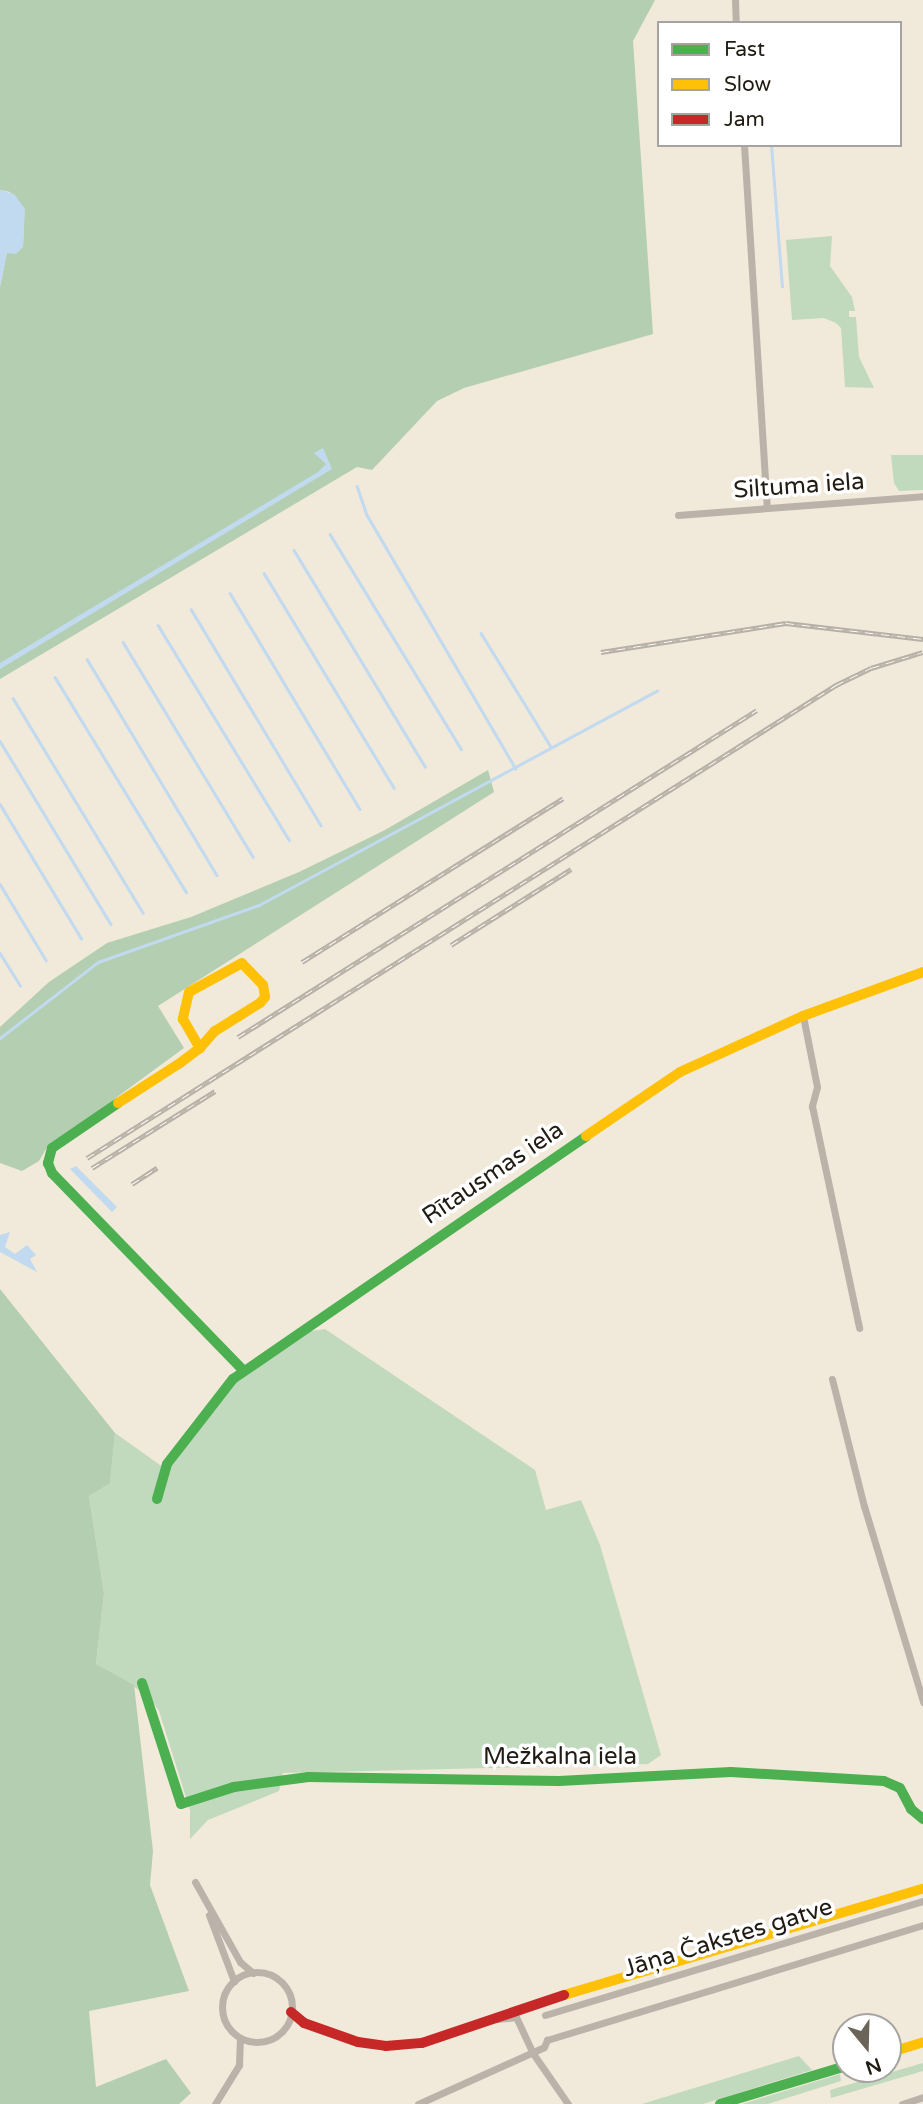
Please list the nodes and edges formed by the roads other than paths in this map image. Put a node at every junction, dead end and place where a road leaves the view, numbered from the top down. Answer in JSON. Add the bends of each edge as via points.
{"nodes":[{"id":1,"x":735,"y":0,"type":"edge"},
{"id":2,"x":736,"y":21,"type":"edge"},
{"id":3,"x":744,"y":147,"type":"edge"},
{"id":4,"x":923,"y":496,"type":"edge"},
{"id":5,"x":767,"y":507,"type":"junction"},
{"id":6,"x":678,"y":515,"type":"dead end"},
{"id":7,"x":923,"y":972,"type":"edge"},
{"id":8,"x":803,"y":1016,"type":"junction"},
{"id":9,"x":200,"y":1048,"type":"junction"},
{"id":10,"x":859,"y":1328,"type":"dead end"},
{"id":11,"x":243,"y":1370,"type":"junction"},
{"id":12,"x":832,"y":1379,"type":"dead end"},
{"id":13,"x":158,"y":1499,"type":"dead end"},
{"id":14,"x":142,"y":1683,"type":"dead end"},
{"id":15,"x":923,"y":1702,"type":"edge"},
{"id":16,"x":923,"y":1819,"type":"edge"},
{"id":17,"x":923,"y":1889,"type":"edge"},
{"id":18,"x":893,"y":1898,"type":"junction"},
{"id":19,"x":923,"y":1901,"type":"edge"},
{"id":20,"x":874,"y":1915,"type":"junction"},
{"id":21,"x":923,"y":1926,"type":"edge"},
{"id":22,"x":253,"y":1973,"type":"junction"},
{"id":23,"x":234,"y":1981,"type":"junction"},
{"id":24,"x":291,"y":2012,"type":"junction"},
{"id":25,"x":545,"y":2015,"type":"dead end"},
{"id":26,"x":492,"y":2020,"type":"junction"},
{"id":27,"x":240,"y":2038,"type":"junction"},
{"id":28,"x":923,"y":2042,"type":"edge"},
{"id":29,"x":902,"y":2049,"type":"edge"},
{"id":30,"x":532,"y":2052,"type":"junction"},
{"id":31,"x":832,"y":2070,"type":"edge"},
{"id":32,"x":923,"y":2097,"type":"edge"},
{"id":33,"x":215,"y":2104,"type":"edge"},
{"id":34,"x":418,"y":2104,"type":"edge"},
{"id":35,"x":568,"y":2104,"type":"edge"},
{"id":36,"x":720,"y":2104,"type":"edge"},
{"id":37,"x":902,"y":2104,"type":"edge"}],
"edges":[{"from":1,"to":2,"type":"street"},
{"from":3,"to":5,"type":"street"},
{"from":4,"to":5,"type":"street","name":"Siltuma iela"},
{"from":5,"to":6,"type":"street","name":"Siltuma iela"},
{"from":7,"to":8,"type":"street","name":"Rītausmas iela"},
{"from":8,"to":10,"type":"street","via":[[817,1087],[812,1106]]},
{"from":8,"to":11,"type":"street","name":"Rītausmas iela","via":[[666,1080]]},
{"from":9,"to":9,"type":"street","via":[[215,1031],[265,996],[254,971],[242,963],[189,992],[183,1018]]},
{"from":9,"to":11,"type":"street","via":[[69,1134],[52,1148],[48,1163],[52,1173]]},
{"from":11,"to":13,"type":"street","name":"Rītausmas iela","via":[[167,1464]]},
{"from":12,"to":15,"type":"street","via":[[875,1545]]},
{"from":14,"to":16,"type":"street","name":"Mežkalna iela","via":[[181,1804],[234,1787],[308,1777],[559,1781],[731,1772],[884,1780],[900,1788],[911,1809]]},
{"from":17,"to":18,"type":"street"},
{"from":18,"to":20,"type":"street"},
{"from":18,"to":26,"type":"street"},
{"from":19,"to":20,"type":"street","name":"Jāņa Čakstes gatve"},
{"from":20,"to":25,"type":"street","name":"Jāņa Čakstes gatve"},
{"from":21,"to":30,"type":"street","name":"Jāņa Čakstes gatve","via":[[547,2040]]},
{"from":22,"to":23,"type":"street"},
{"from":22,"to":23,"type":"street","via":[[240,1962],[195,1882]]},
{"from":22,"to":24,"type":"street","via":[[271,1976],[285,1987]]},
{"from":23,"to":27,"type":"street","via":[[224,1997],[223,2016]]},
{"from":24,"to":26,"type":"street","via":[[304,2023],[386,2046],[422,2043]]},
{"from":24,"to":27,"type":"street","via":[[284,2029],[272,2039]]},
{"from":26,"to":30,"type":"street","via":[[516,2017]]},
{"from":27,"to":33,"type":"street","via":[[239,2065]]},
{"from":28,"to":29,"type":"street"},
{"from":30,"to":34,"type":"street"},
{"from":30,"to":35,"type":"street"},
{"from":31,"to":36,"type":"street"},
{"from":32,"to":37,"type":"street"}]}
